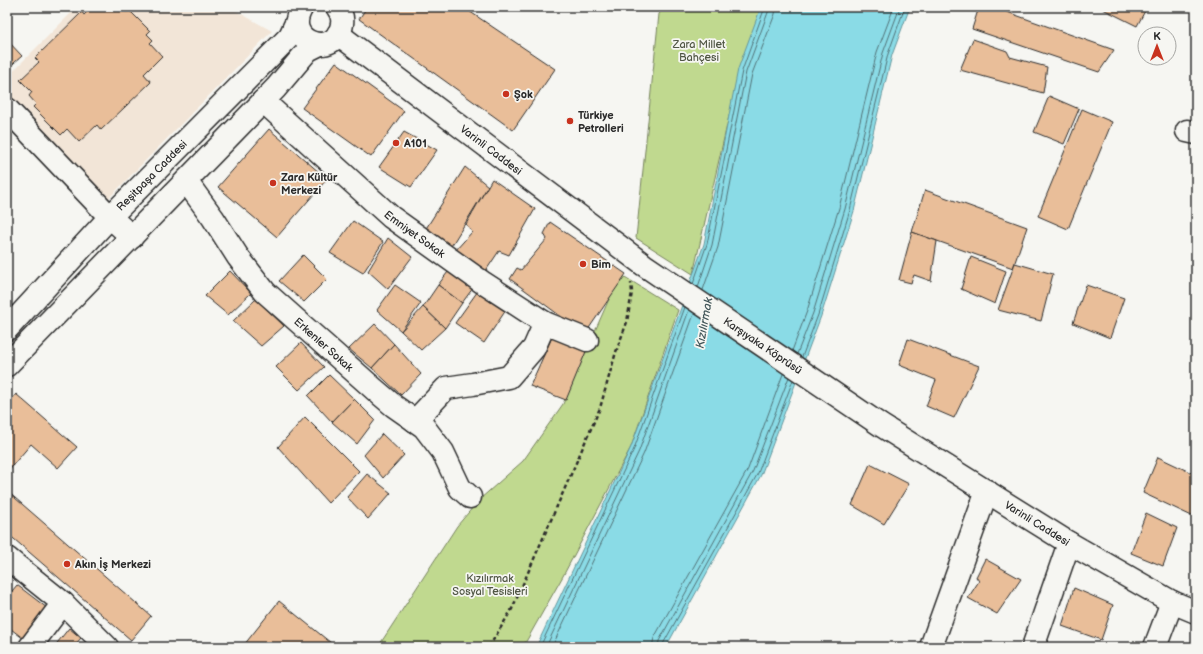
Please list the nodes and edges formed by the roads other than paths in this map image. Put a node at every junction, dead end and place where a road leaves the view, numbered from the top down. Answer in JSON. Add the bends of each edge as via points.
{"nodes":[{"id":1,"x":337,"y":7,"type":"edge"},
{"id":2,"x":295,"y":14,"type":"edge"},
{"id":3,"x":329,"y":39,"type":"junction"},
{"id":4,"x":263,"y":101,"type":"junction"},
{"id":5,"x":7,"y":109,"type":"edge"},
{"id":6,"x":186,"y":181,"type":"junction"},
{"id":7,"x":110,"y":217,"type":"junction"},
{"id":8,"x":132,"y":237,"type":"junction"},
{"id":9,"x":644,"y":265,"type":"joint"},
{"id":10,"x":545,"y":323,"type":"junction"},
{"id":11,"x":7,"y":329,"type":"edge"},
{"id":12,"x":586,"y":340,"type":"dead end"},
{"id":13,"x":7,"y":365,"type":"edge"},
{"id":14,"x":416,"y":421,"type":"junction"},
{"id":15,"x":882,"y":426,"type":"joint"},
{"id":16,"x":987,"y":491,"type":"junction"},
{"id":17,"x":470,"y":497,"type":"dead end"},
{"id":18,"x":1070,"y":542,"type":"junction"},
{"id":19,"x":7,"y":558,"type":"edge"},
{"id":20,"x":1172,"y":602,"type":"junction"},
{"id":21,"x":63,"y":604,"type":"junction"},
{"id":22,"x":1196,"y":612,"type":"edge"},
{"id":23,"x":30,"y":647,"type":"edge"},
{"id":24,"x":107,"y":647,"type":"edge"},
{"id":25,"x":931,"y":647,"type":"edge"},
{"id":26,"x":1033,"y":647,"type":"edge"},
{"id":27,"x":1155,"y":647,"type":"edge"}],
"edges":[{"from":1,"to":3,"type":"main road","via":[[342,22]]},
{"from":2,"to":3,"type":"main road","name":"Varinli Caddesi","via":[[301,36],[307,41],[313,44]]},
{"from":2,"to":7,"type":"main road","name":"Reşitpaşa Caddesi","via":[[290,36]]},
{"from":3,"to":4,"type":"main road","via":[[308,50]]},
{"from":3,"to":9,"type":"main road","name":"Varinli Caddesi"},
{"from":4,"to":6,"type":"main road"},
{"from":4,"to":10,"type":"main road","name":"Emniyet Sokak","via":[[391,217]]},
{"from":5,"to":7,"type":"main road"},
{"from":6,"to":8,"type":"main road"},
{"from":6,"to":14,"type":"main road","name":"Erkenler Sokak","via":[[265,292],[374,389]]},
{"from":7,"to":8,"type":"main road"},
{"from":7,"to":11,"type":"main road","name":"Reşitpaşa Caddesi"},
{"from":8,"to":13,"type":"main road"},
{"from":9,"to":15,"type":"main road","name":"Karşıyaka Köprüsü"},
{"from":10,"to":12,"type":"main road","name":"Emniyet Sokak"},
{"from":10,"to":14,"type":"main road","via":[[534,348],[509,377],[446,388]]},
{"from":14,"to":17,"type":"main road","name":"Erkenler Sokak","via":[[424,427],[443,452],[460,488]]},
{"from":15,"to":16,"type":"main road","name":"Varinli Caddesi"},
{"from":16,"to":18,"type":"main road","name":"Varinli Caddesi"},
{"from":16,"to":25,"type":"main road"},
{"from":18,"to":20,"type":"main road","name":"Varinli Caddesi"},
{"from":18,"to":26,"type":"main road"},
{"from":19,"to":21,"type":"main road"},
{"from":20,"to":22,"type":"main road","name":"Varinli Caddesi"},
{"from":20,"to":27,"type":"main road"},
{"from":21,"to":23,"type":"main road"},
{"from":21,"to":24,"type":"main road"}]}
